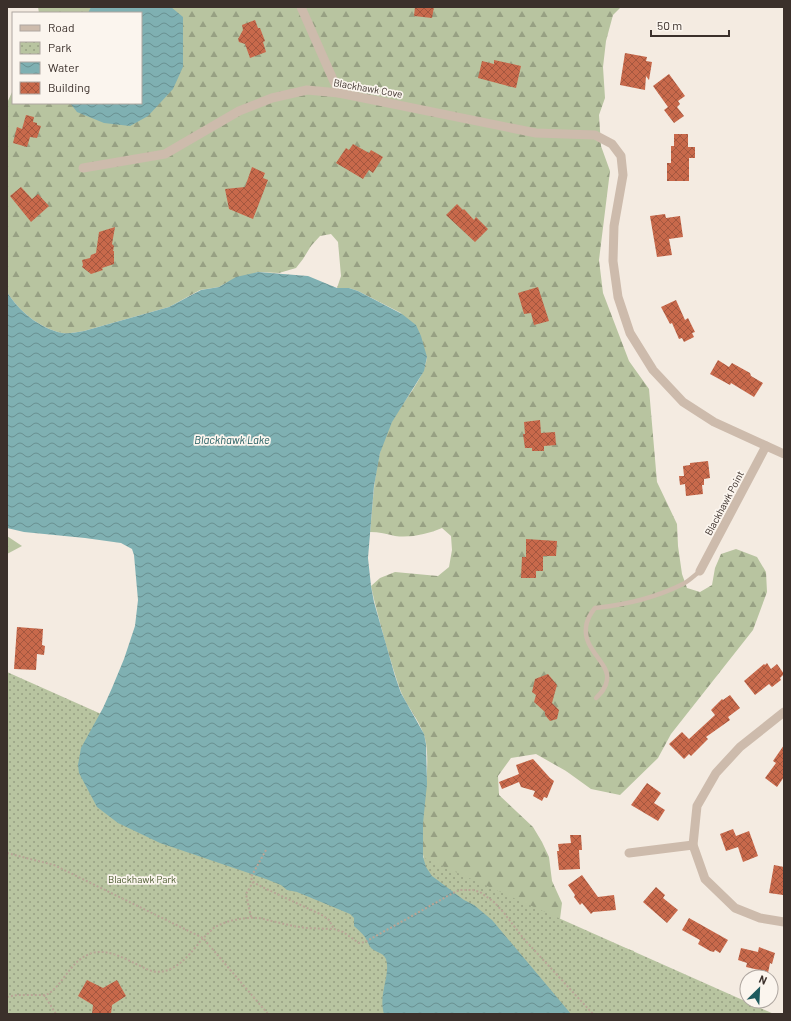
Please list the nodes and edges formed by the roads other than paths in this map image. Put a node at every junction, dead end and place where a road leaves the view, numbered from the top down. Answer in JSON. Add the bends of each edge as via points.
{"nodes":[{"id":1,"x":300,"y":7,"type":"edge"},
{"id":2,"x":339,"y":92,"type":"junction"},
{"id":3,"x":83,"y":168,"type":"dead end"},
{"id":4,"x":766,"y":446,"type":"junction"},
{"id":5,"x":784,"y":454,"type":"edge"},
{"id":6,"x":700,"y":571,"type":"joint"},
{"id":7,"x":596,"y":698,"type":"dead end"},
{"id":8,"x":784,"y":712,"type":"edge"},
{"id":9,"x":693,"y":845,"type":"junction"},
{"id":10,"x":629,"y":853,"type":"dead end"},
{"id":11,"x":784,"y":922,"type":"edge"}],
"edges":[{"from":1,"to":2,"type":"street"},
{"from":2,"to":3,"type":"street","name":"Blackhawk Cove","via":[[307,90],[272,98],[239,111],[165,154]]},
{"from":2,"to":4,"type":"street","name":"Blackhawk Cove","via":[[536,133],[596,135],[612,144],[621,156],[623,175],[614,226],[613,261],[618,297],[630,333],[653,370],[683,402],[714,422]]},
{"from":4,"to":5,"type":"street"},
{"from":4,"to":6,"type":"street","name":"Blackhawk Point"},
{"from":6,"to":7,"type":"lane","via":[[684,584],[672,589],[635,601],[595,608],[590,613],[585,634],[591,649],[606,672],[607,680],[604,690]]},
{"from":8,"to":9,"type":"street","via":[[740,747],[716,773],[697,806]]},
{"from":9,"to":10,"type":"street"},
{"from":9,"to":11,"type":"street","via":[[705,879],[735,908],[760,918]]}]}
